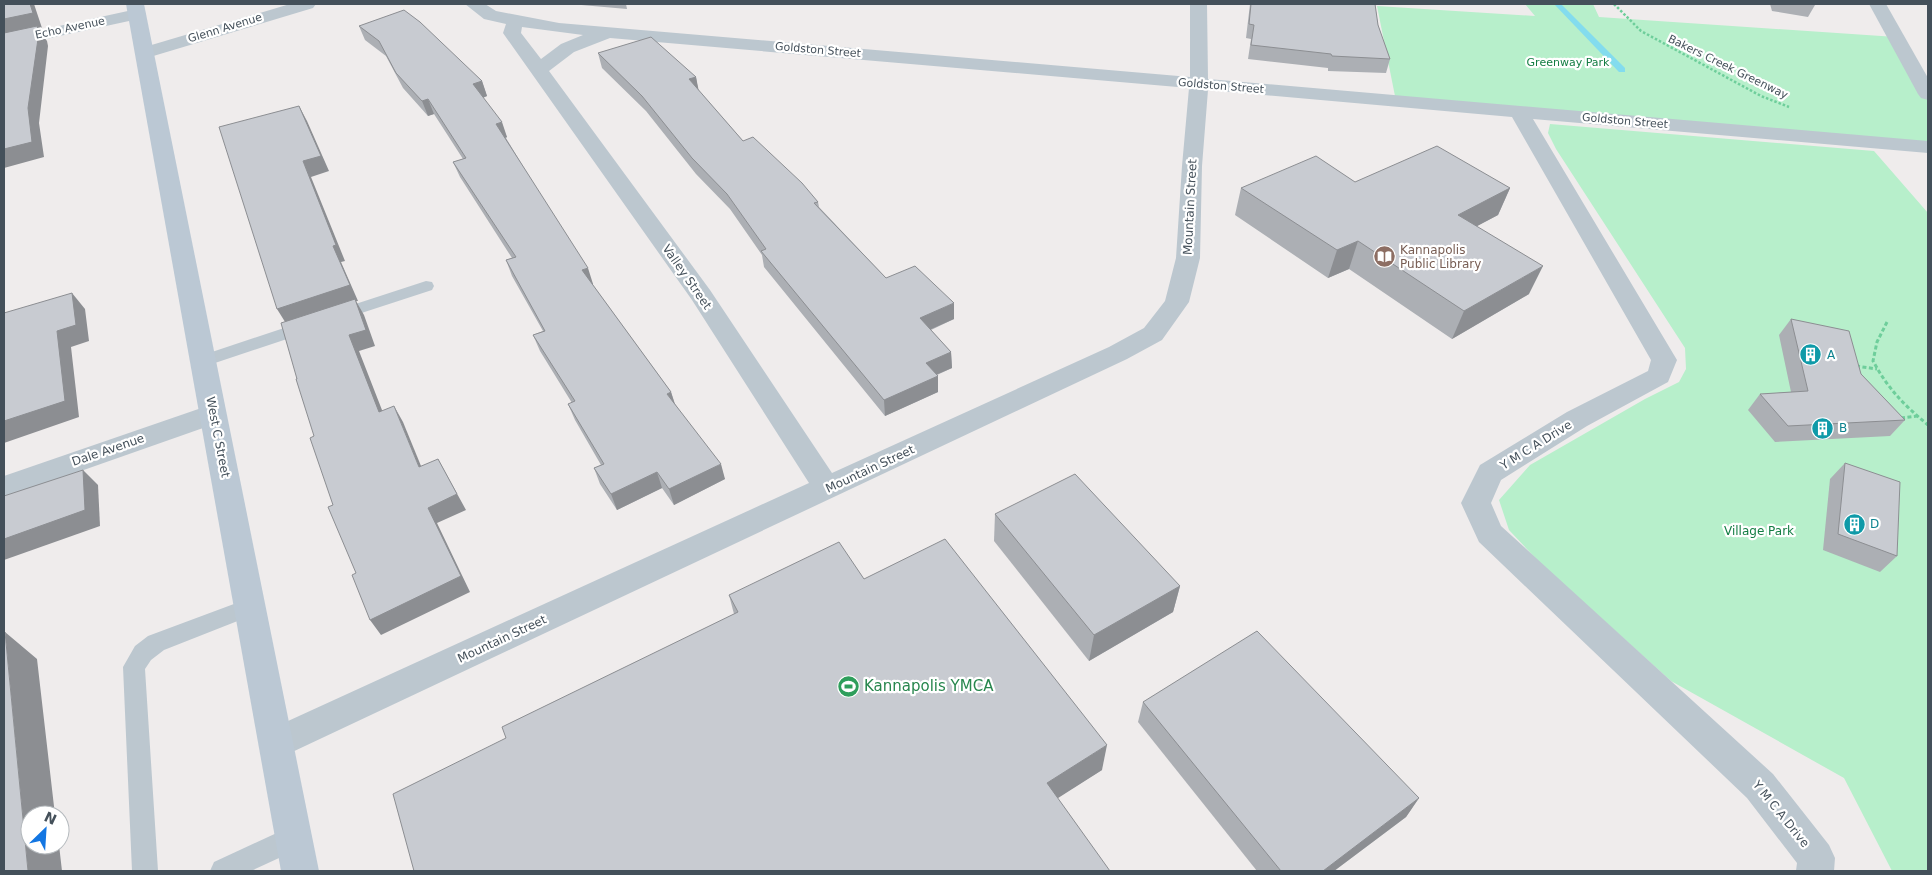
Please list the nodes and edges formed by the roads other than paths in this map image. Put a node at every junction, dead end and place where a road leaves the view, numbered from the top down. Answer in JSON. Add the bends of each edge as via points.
{"nodes":[{"id":1,"x":307,"y":4,"type":"edge"},
{"id":2,"x":474,"y":4,"type":"edge"},
{"id":3,"x":1199,"y":4,"type":"edge"},
{"id":4,"x":1877,"y":4,"type":"edge"},
{"id":5,"x":136,"y":9,"type":"edge"},
{"id":6,"x":515,"y":20,"type":"junction"},
{"id":7,"x":614,"y":32,"type":"junction"},
{"id":8,"x":4,"y":43,"type":"edge"},
{"id":9,"x":144,"y":53,"type":"junction"},
{"id":10,"x":539,"y":70,"type":"junction"},
{"id":11,"x":1199,"y":84,"type":"junction"},
{"id":12,"x":1928,"y":94,"type":"edge"},
{"id":13,"x":1518,"y":112,"type":"junction"},
{"id":14,"x":1928,"y":147,"type":"edge"},
{"id":15,"x":426,"y":286,"type":"dead end"},
{"id":16,"x":203,"y":361,"type":"junction"},
{"id":17,"x":213,"y":414,"type":"junction"},
{"id":18,"x":4,"y":487,"type":"edge"},
{"id":19,"x":827,"y":488,"type":"junction"},
{"id":20,"x":250,"y":607,"type":"junction"},
{"id":21,"x":276,"y":743,"type":"junction"},
{"id":22,"x":297,"y":855,"type":"edge"},
{"id":23,"x":145,"y":871,"type":"edge"},
{"id":24,"x":223,"y":871,"type":"edge"},
{"id":25,"x":1815,"y":871,"type":"edge"}],
"edges":[{"from":1,"to":9,"type":"street","name":"Glenn Avenue"},
{"from":2,"to":6,"type":"street","via":[[490,15]]},
{"from":3,"to":11,"type":"street","name":"Mountain Street"},
{"from":4,"to":12,"type":"street"},
{"from":5,"to":8,"type":"street","name":"Echo Avenue"},
{"from":5,"to":9,"type":"main road","name":"West C Street"},
{"from":6,"to":7,"type":"street","name":"Goldston Street","via":[[559,28]]},
{"from":6,"to":10,"type":"street","name":"Valley Street","via":[[512,34]]},
{"from":7,"to":10,"type":"street","via":[[578,42]]},
{"from":7,"to":11,"type":"street","name":"Goldston Street"},
{"from":9,"to":16,"type":"main road","name":"West C Street"},
{"from":10,"to":19,"type":"street","name":"Valley Street","via":[[701,295]]},
{"from":11,"to":13,"type":"street","name":"Goldston Street"},
{"from":11,"to":19,"type":"street","name":"Mountain Street","via":[[1188,258],[1177,302],[1153,334]]},
{"from":13,"to":14,"type":"street","name":"Goldston Street"},
{"from":13,"to":25,"type":"street","name":"Y M C A Drive","via":[[1664,360],[1659,376],[1577,419],[1490,473],[1476,502],[1490,534],[1760,786],[1816,858]]},
{"from":15,"to":16,"type":"lane"},
{"from":16,"to":17,"type":"main road","name":"West C Street"},
{"from":17,"to":18,"type":"street","name":"Dale Avenue"},
{"from":17,"to":20,"type":"main road","name":"West C Street"},
{"from":19,"to":21,"type":"street","name":"Mountain Street"},
{"from":20,"to":21,"type":"main road","name":"West C Street"},
{"from":20,"to":23,"type":"lane","via":[[156,643],[143,653],[134,667]]},
{"from":21,"to":22,"type":"main road","name":"West C Street"},
{"from":22,"to":24,"type":"lane"}]}
